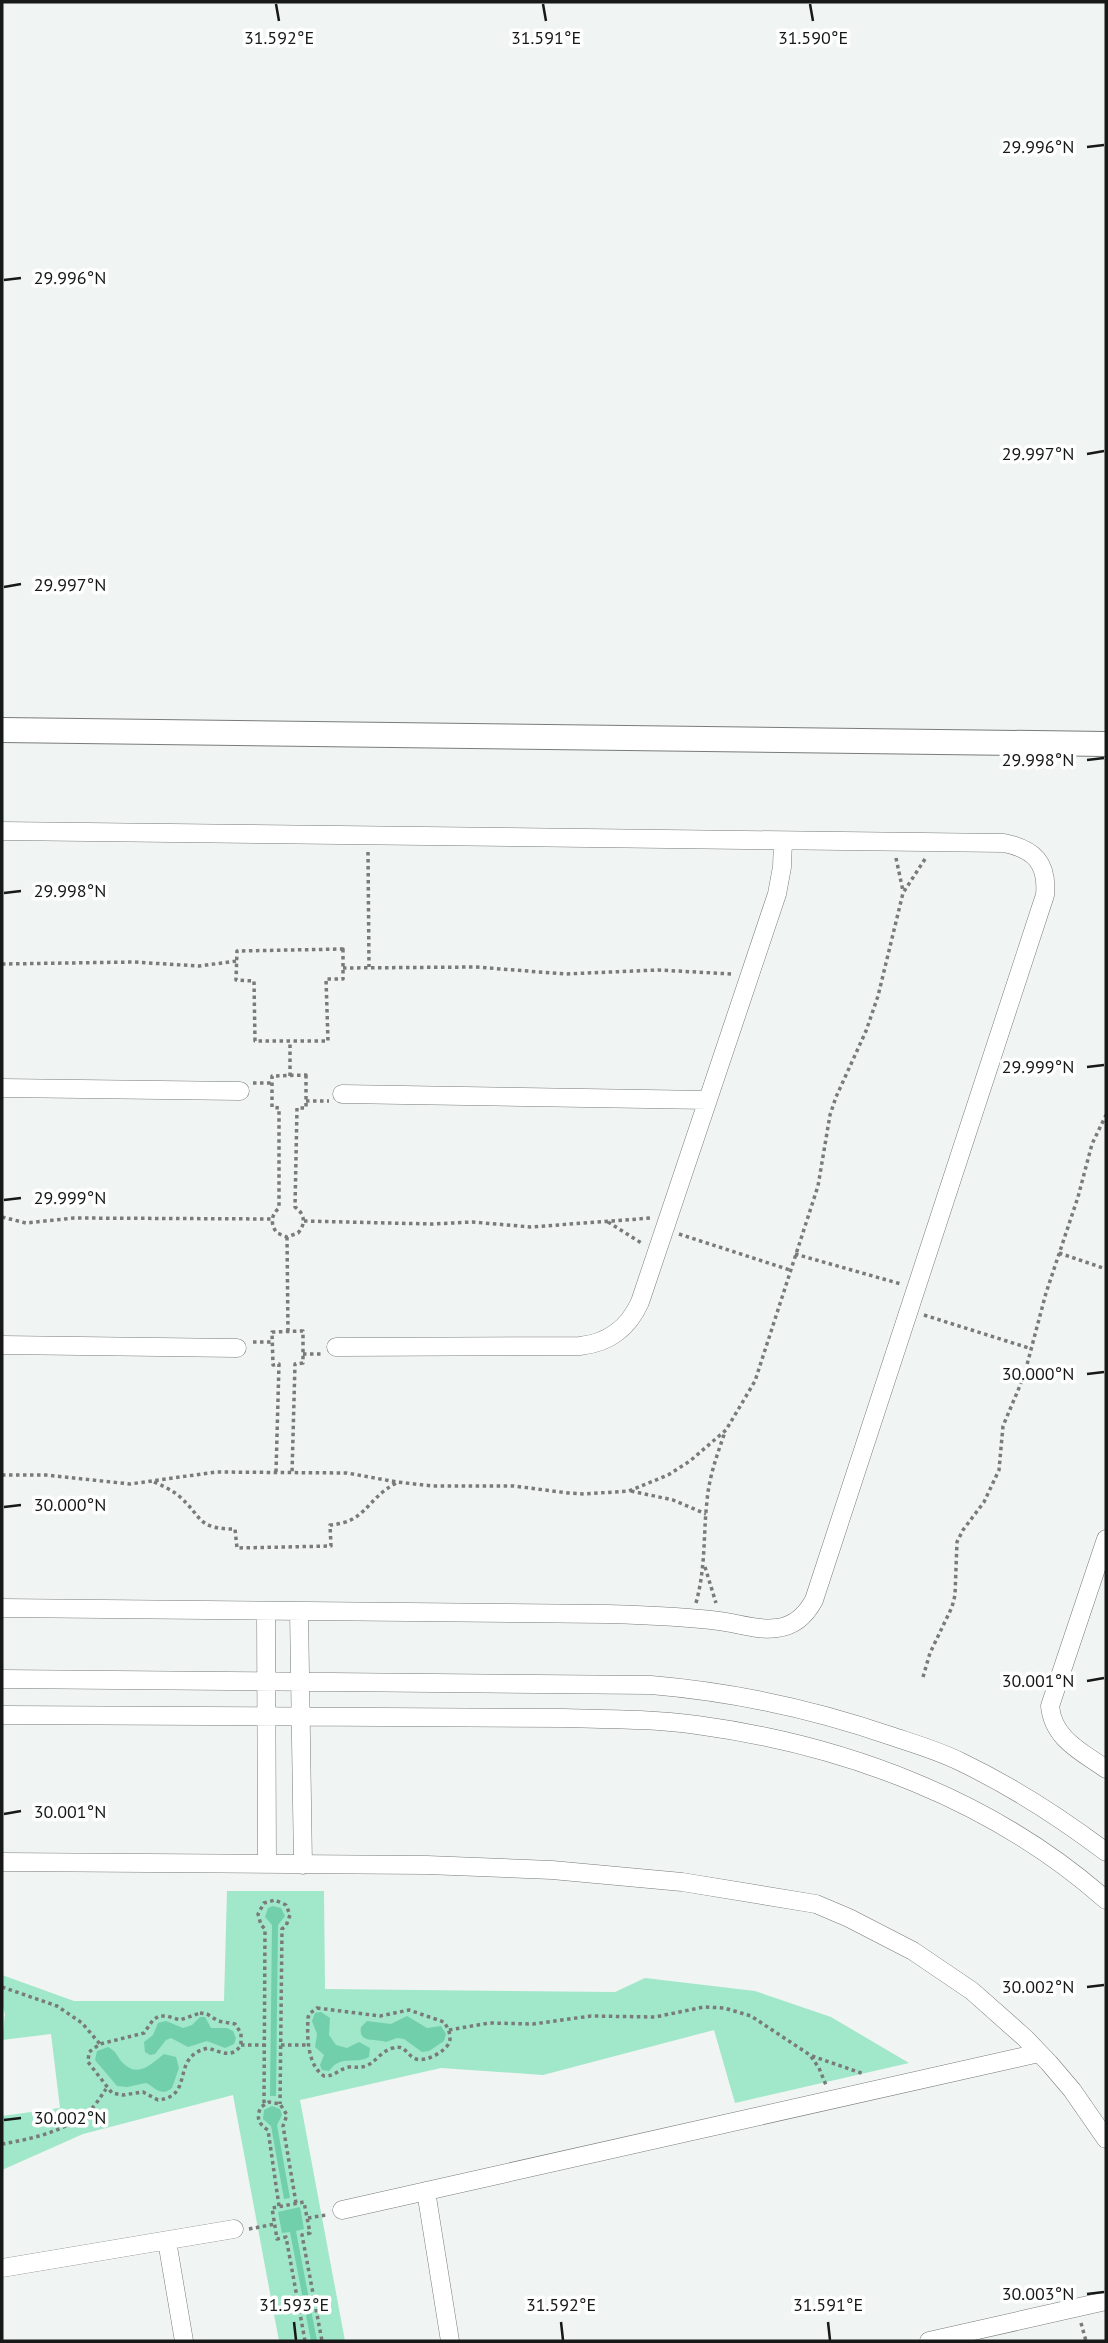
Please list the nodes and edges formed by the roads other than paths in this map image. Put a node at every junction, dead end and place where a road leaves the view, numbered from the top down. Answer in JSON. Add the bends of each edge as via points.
{"nodes":[{"id":1,"x":2,"y":730,"type":"edge"},
{"id":2,"x":1106,"y":744,"type":"edge"},
{"id":3,"x":2,"y":831,"type":"edge"},
{"id":4,"x":783,"y":841,"type":"junction"},
{"id":5,"x":2,"y":1088,"type":"edge"},
{"id":6,"x":240,"y":1091,"type":"dead end"},
{"id":7,"x":342,"y":1094,"type":"dead end"},
{"id":8,"x":708,"y":1100,"type":"junction"},
{"id":9,"x":2,"y":1345,"type":"edge"},
{"id":10,"x":336,"y":1347,"type":"dead end"},
{"id":11,"x":237,"y":1348,"type":"dead end"},
{"id":12,"x":1106,"y":1539,"type":"edge"},
{"id":13,"x":2,"y":1608,"type":"edge"},
{"id":14,"x":266,"y":1611,"type":"junction"},
{"id":15,"x":299,"y":1611,"type":"junction"},
{"id":16,"x":2,"y":1679,"type":"edge"},
{"id":17,"x":267,"y":1682,"type":"junction"},
{"id":18,"x":300,"y":1682,"type":"junction"},
{"id":19,"x":2,"y":1715,"type":"edge"},
{"id":20,"x":267,"y":1717,"type":"junction"},
{"id":21,"x":301,"y":1717,"type":"junction"},
{"id":22,"x":1106,"y":1769,"type":"edge"},
{"id":23,"x":1106,"y":1852,"type":"edge"},
{"id":24,"x":2,"y":1862,"type":"edge"},
{"id":25,"x":267,"y":1864,"type":"junction"},
{"id":26,"x":303,"y":1865,"type":"junction"},
{"id":27,"x":1106,"y":1900,"type":"edge"},
{"id":28,"x":1039,"y":2053,"type":"junction"},
{"id":29,"x":1106,"y":2138,"type":"edge"},
{"id":30,"x":426,"y":2191,"type":"junction"},
{"id":31,"x":342,"y":2210,"type":"dead end"},
{"id":32,"x":234,"y":2229,"type":"dead end"},
{"id":33,"x":167,"y":2241,"type":"junction"},
{"id":34,"x":2,"y":2268,"type":"edge"},
{"id":35,"x":1106,"y":2301,"type":"edge"},
{"id":36,"x":184,"y":2341,"type":"edge"},
{"id":37,"x":450,"y":2341,"type":"edge"},
{"id":38,"x":929,"y":2341,"type":"edge"}],
"edges":[{"from":1,"to":2,"type":"main road"},
{"from":3,"to":4,"type":"street"},
{"from":4,"to":8,"type":"street","via":[[777,894]]},
{"from":4,"to":15,"type":"street","via":[[1004,844],[1027,850],[1042,866],[1046,885],[810,1609],[794,1623],[777,1629],[692,1618],[606,1614]]},
{"from":5,"to":6,"type":"street"},
{"from":7,"to":8,"type":"street"},
{"from":8,"to":10,"type":"street","via":[[640,1302],[630,1321],[613,1336],[592,1345]]},
{"from":9,"to":11,"type":"street"},
{"from":12,"to":22,"type":"street","via":[[1050,1706],[1054,1725],[1064,1739]]},
{"from":13,"to":14,"type":"street"},
{"from":14,"to":15,"type":"street"},
{"from":14,"to":17,"type":"street"},
{"from":15,"to":18,"type":"street"},
{"from":16,"to":17,"type":"street"},
{"from":17,"to":18,"type":"street"},
{"from":17,"to":20,"type":"street"},
{"from":18,"to":21,"type":"street"},
{"from":18,"to":23,"type":"street","via":[[651,1685],[772,1703],[872,1729],[958,1760],[1039,1804]]},
{"from":19,"to":20,"type":"street"},
{"from":20,"to":21,"type":"street"},
{"from":20,"to":25,"type":"street"},
{"from":21,"to":26,"type":"street"},
{"from":21,"to":27,"type":"street","via":[[652,1721],[781,1740],[866,1764],[948,1797],[1027,1841]]},
{"from":24,"to":25,"type":"street"},
{"from":25,"to":26,"type":"street"},
{"from":26,"to":28,"type":"street","via":[[552,1870],[682,1882],[816,1904],[881,1933],[943,1970]]},
{"from":28,"to":29,"type":"street"},
{"from":28,"to":30,"type":"street"},
{"from":30,"to":31,"type":"street"},
{"from":30,"to":37,"type":"street"},
{"from":32,"to":33,"type":"street"},
{"from":33,"to":34,"type":"street"},
{"from":33,"to":36,"type":"street"},
{"from":35,"to":38,"type":"street"}]}
